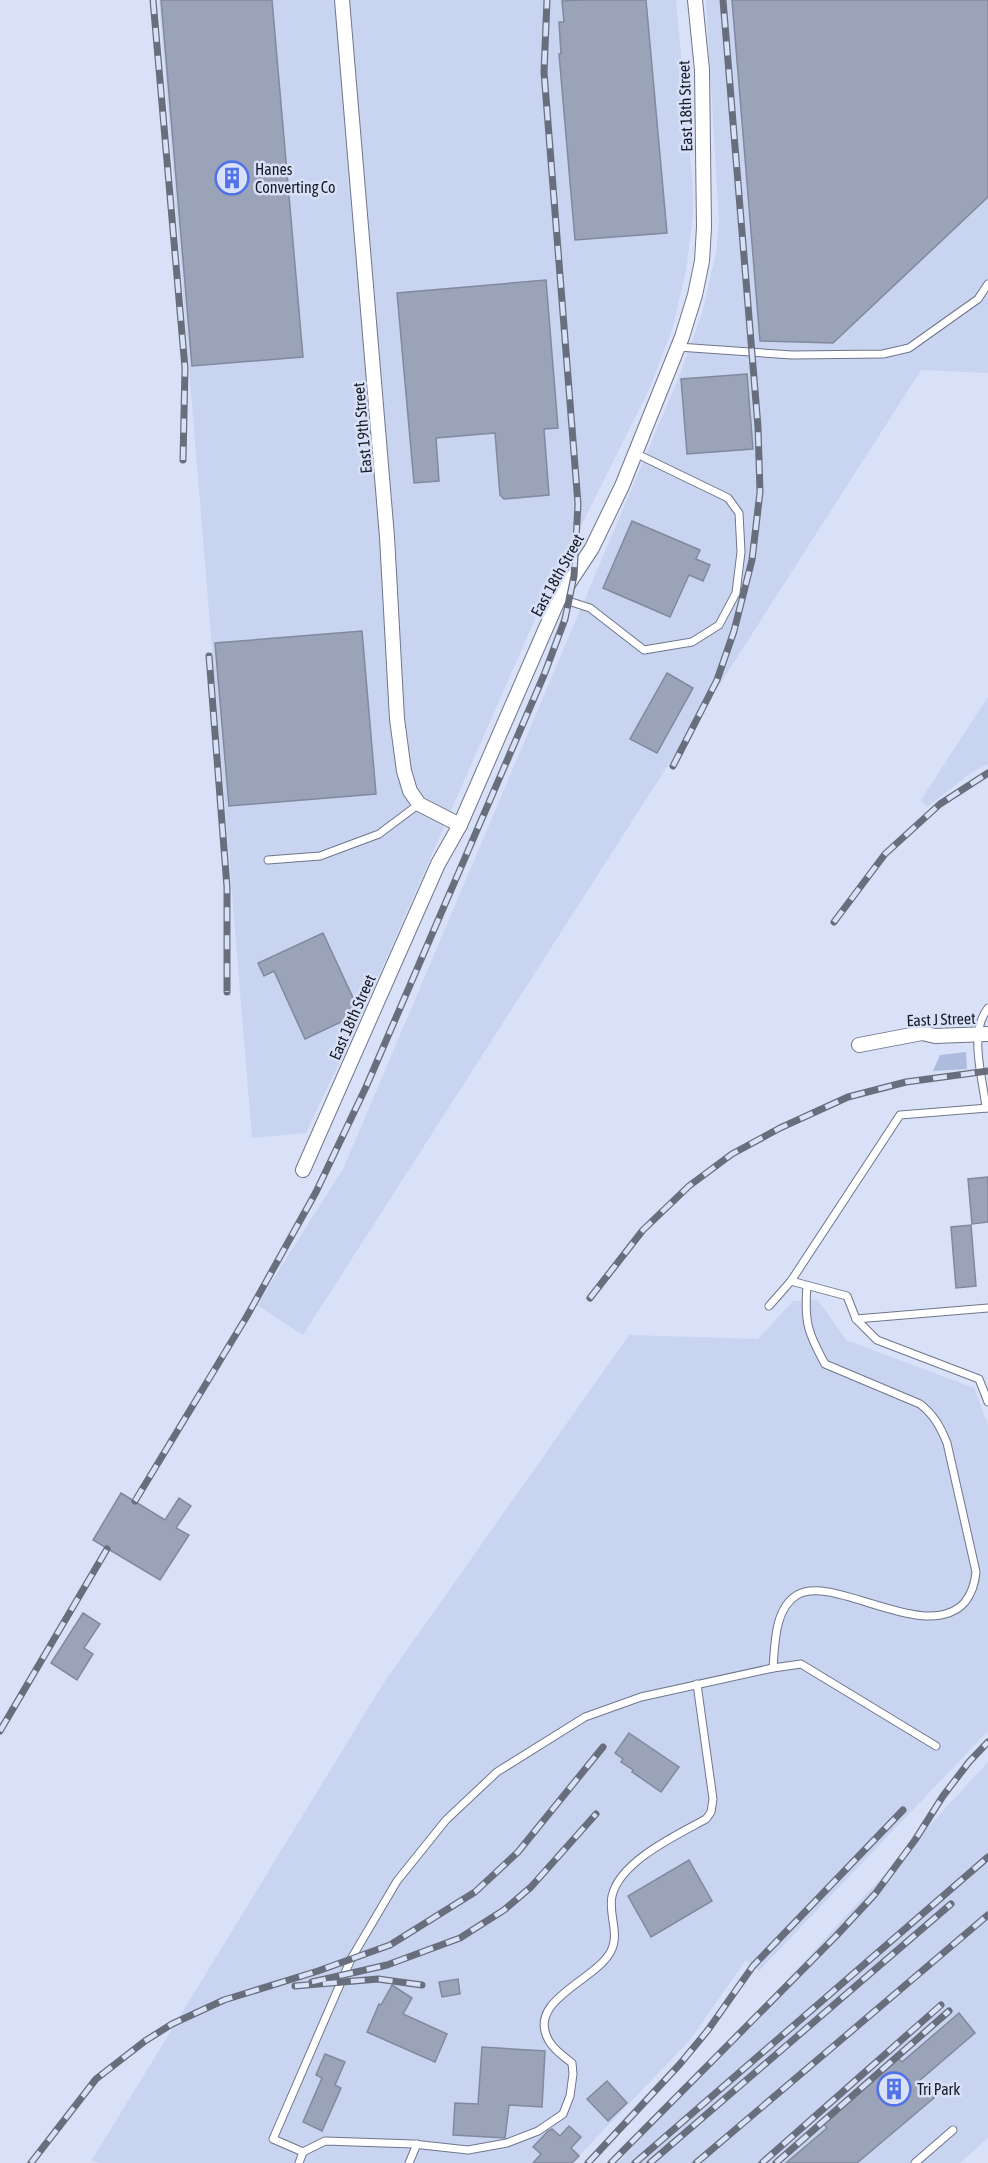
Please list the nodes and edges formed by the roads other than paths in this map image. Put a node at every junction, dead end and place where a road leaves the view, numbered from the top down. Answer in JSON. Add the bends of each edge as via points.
{"nodes":[{"id":1,"x":342,"y":0,"type":"edge"},
{"id":2,"x":695,"y":0,"type":"edge"},
{"id":3,"x":988,"y":284,"type":"edge"},
{"id":4,"x":678,"y":347,"type":"junction"},
{"id":5,"x":635,"y":453,"type":"junction"},
{"id":6,"x":559,"y":598,"type":"junction"},
{"id":7,"x":419,"y":804,"type":"junction"},
{"id":8,"x":460,"y":825,"type":"junction"},
{"id":9,"x":268,"y":860,"type":"dead end"},
{"id":10,"x":988,"y":1008,"type":"edge"},
{"id":11,"x":982,"y":1034,"type":"edge"},
{"id":12,"x":859,"y":1045,"type":"dead end"},
{"id":13,"x":987,"y":1108,"type":"edge"},
{"id":14,"x":303,"y":1170,"type":"dead end"},
{"id":15,"x":791,"y":1281,"type":"junction"},
{"id":16,"x":807,"y":1286,"type":"junction"},
{"id":17,"x":770,"y":1306,"type":"dead end"},
{"id":18,"x":988,"y":1308,"type":"edge"},
{"id":19,"x":856,"y":1319,"type":"junction"},
{"id":20,"x":988,"y":1402,"type":"edge"},
{"id":21,"x":773,"y":1668,"type":"junction"},
{"id":22,"x":697,"y":1684,"type":"junction"},
{"id":23,"x":936,"y":1746,"type":"dead end"},
{"id":24,"x":953,"y":2130,"type":"dead end"},
{"id":25,"x":417,"y":2144,"type":"junction"},
{"id":26,"x":303,"y":2152,"type":"junction"},
{"id":27,"x":299,"y":2163,"type":"edge"},
{"id":28,"x":409,"y":2163,"type":"edge"},
{"id":29,"x":915,"y":2163,"type":"edge"}],
"edges":[{"from":1,"to":7,"type":"street","name":"East 19th Street","via":[[387,537],[397,719],[404,771]]},
{"from":2,"to":4,"type":"street","name":"East 18th Street","via":[[702,70],[704,227],[696,295]]},
{"from":3,"to":4,"type":"lane","via":[[978,299],[909,348],[883,354],[792,355]]},
{"from":4,"to":5,"type":"street","name":"East 18th Street"},
{"from":5,"to":6,"type":"street","name":"East 18th Street","via":[[592,548]]},
{"from":5,"to":6,"type":"lane","via":[[728,498],[739,513],[741,552],[735,593],[720,625],[692,642],[644,650],[590,608]]},
{"from":6,"to":8,"type":"street","name":"East 18th Street"},
{"from":7,"to":8,"type":"street"},
{"from":7,"to":9,"type":"lane","via":[[379,834],[320,856]]},
{"from":8,"to":14,"type":"street","name":"East 18th Street","via":[[438,864]]},
{"from":10,"to":11,"type":"lane","via":[[981,1017]]},
{"from":11,"to":12,"type":"street","name":"East J Street","via":[[922,1033]]},
{"from":11,"to":13,"type":"lane"},
{"from":13,"to":15,"type":"lane","via":[[900,1115]]},
{"from":15,"to":16,"type":"lane"},
{"from":15,"to":17,"type":"lane"},
{"from":16,"to":19,"type":"lane","via":[[848,1296]]},
{"from":16,"to":21,"type":"lane","via":[[806,1321],[825,1364],[920,1404],[940,1425],[976,1572],[967,1600],[959,1608],[939,1615],[897,1612],[828,1592],[796,1595],[777,1629]]},
{"from":18,"to":19,"type":"lane"},
{"from":19,"to":20,"type":"lane","via":[[878,1340],[979,1379]]},
{"from":21,"to":22,"type":"lane"},
{"from":21,"to":23,"type":"lane","via":[[801,1664]]},
{"from":22,"to":25,"type":"lane","via":[[713,1799],[711,1812],[706,1819],[657,1845],[625,1873],[612,1895],[615,1936],[611,1950],[600,1966],[549,2008],[544,2020],[548,2040],[572,2063],[570,2096],[563,2114],[538,2131],[497,2146],[468,2150]]},
{"from":22,"to":26,"type":"lane","via":[[641,1697],[585,1717],[497,1772],[446,1820],[397,1881],[357,1947],[273,2139]]},
{"from":24,"to":29,"type":"lane"},
{"from":25,"to":26,"type":"lane","via":[[325,2141]]},
{"from":25,"to":28,"type":"lane"},
{"from":26,"to":27,"type":"lane"}]}
